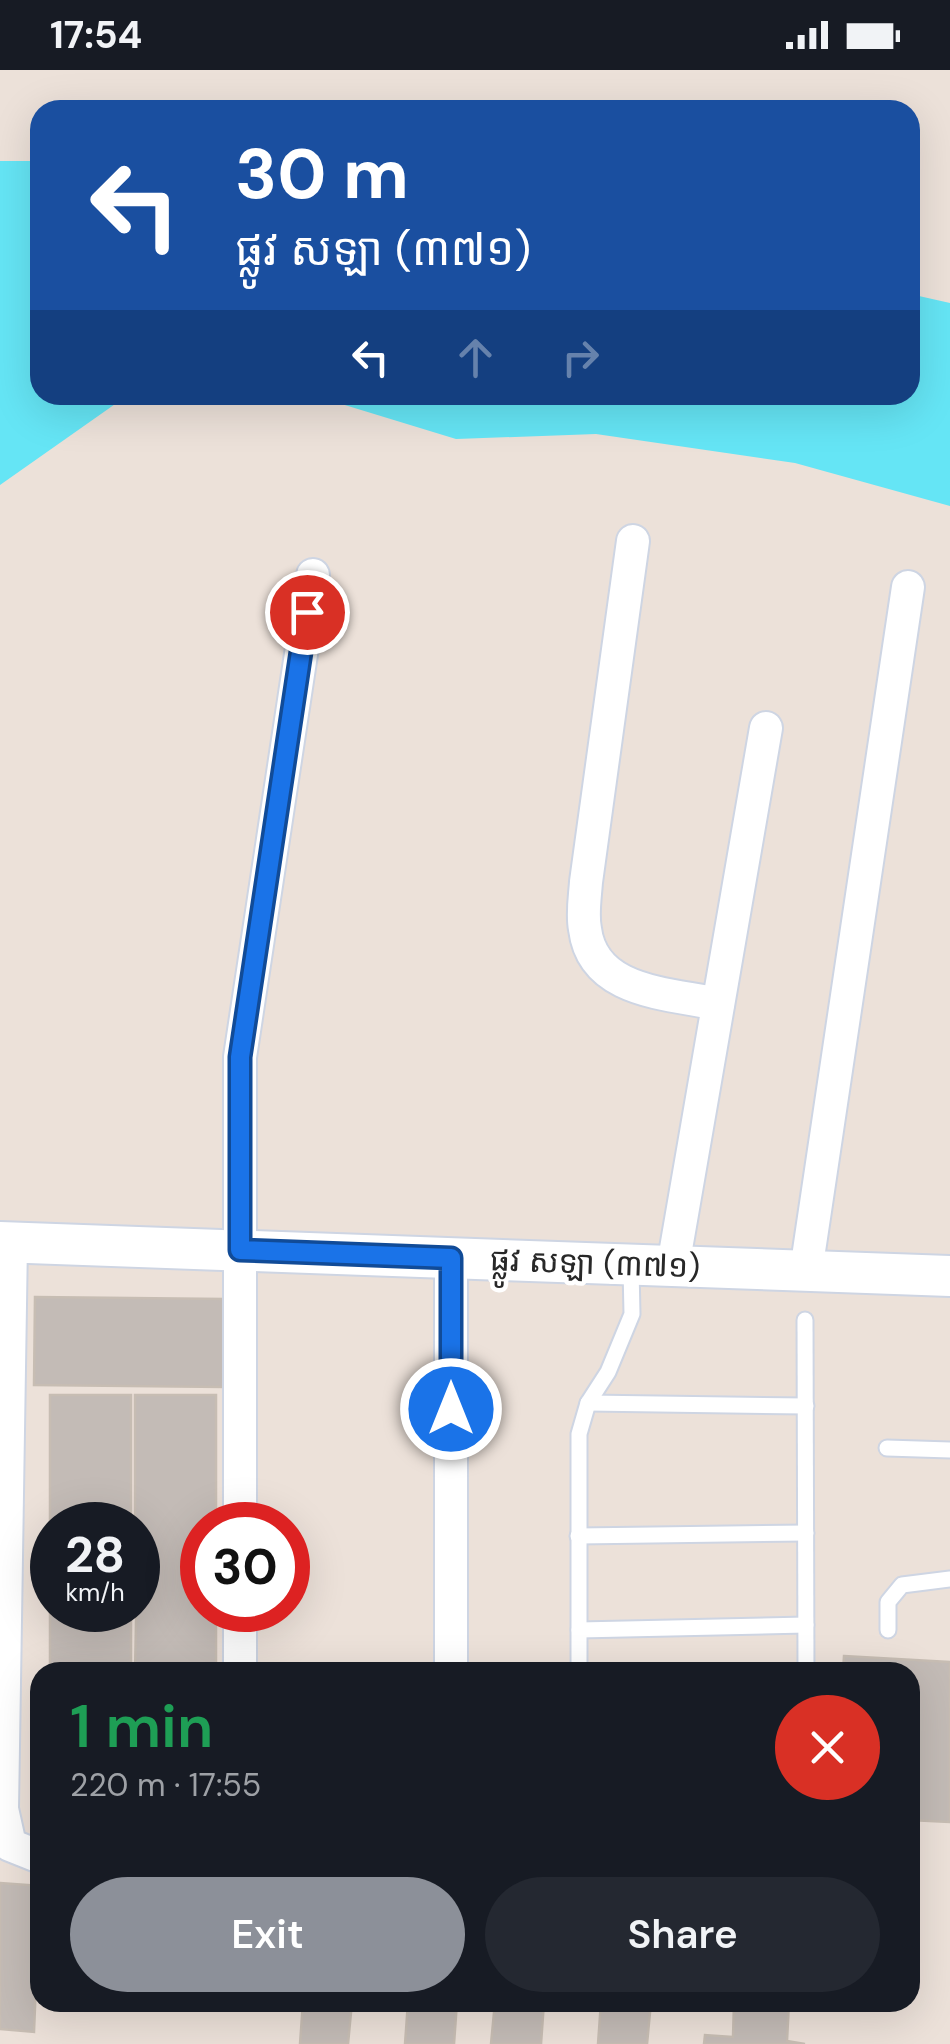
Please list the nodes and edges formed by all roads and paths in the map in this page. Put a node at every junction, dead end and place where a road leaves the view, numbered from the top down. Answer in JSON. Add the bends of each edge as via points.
{"nodes":[{"id":1,"x":633,"y":541,"type":"dead end"},
{"id":2,"x":313,"y":575,"type":"dead end"},
{"id":3,"x":908,"y":586,"type":"dead end"},
{"id":4,"x":766,"y":728,"type":"dead end"},
{"id":5,"x":718,"y":1004,"type":"junction"},
{"id":6,"x":6,"y":1242,"type":"edge"},
{"id":7,"x":240,"y":1250,"type":"junction"},
{"id":8,"x":451,"y":1258,"type":"junction"},
{"id":9,"x":631,"y":1264,"type":"junction"},
{"id":10,"x":673,"y":1266,"type":"junction"},
{"id":11,"x":806,"y":1271,"type":"junction"},
{"id":12,"x":950,"y":1276,"type":"edge"},
{"id":13,"x":805,"y":1320,"type":"dead end"},
{"id":14,"x":588,"y":1403,"type":"junction"},
{"id":15,"x":806,"y":1406,"type":"junction"},
{"id":16,"x":887,"y":1448,"type":"dead end"},
{"id":17,"x":950,"y":1450,"type":"edge"},
{"id":18,"x":240,"y":1502,"type":"edge"},
{"id":19,"x":806,"y":1533,"type":"junction"},
{"id":20,"x":578,"y":1536,"type":"junction"},
{"id":21,"x":950,"y":1579,"type":"edge"},
{"id":22,"x":806,"y":1625,"type":"junction"},
{"id":23,"x":579,"y":1630,"type":"junction"},
{"id":24,"x":888,"y":1630,"type":"dead end"},
{"id":25,"x":240,"y":1632,"type":"edge"},
{"id":26,"x":240,"y":1662,"type":"edge"},
{"id":27,"x":451,"y":1662,"type":"edge"},
{"id":28,"x":579,"y":1662,"type":"edge"},
{"id":29,"x":806,"y":1662,"type":"edge"},
{"id":30,"x":30,"y":1853,"type":"edge"}],
"edges":[{"from":1,"to":5,"type":"street","via":[[584,928],[592,957],[610,976]]},
{"from":2,"to":7,"type":"street","via":[[240,1057]]},
{"from":3,"to":11,"type":"street"},
{"from":4,"to":5,"type":"street"},
{"from":5,"to":10,"type":"street"},
{"from":6,"to":7,"type":"street","name":"ផ្លូវ សឡា (៣៧១)"},
{"from":6,"to":30,"type":"street","via":[[2,1809],[10,1845]]},
{"from":7,"to":8,"type":"street","name":"ផ្លូវ សឡា (៣៧១)"},
{"from":7,"to":18,"type":"street"},
{"from":8,"to":9,"type":"street","name":"ផ្លូវ សឡា (៣៧១)"},
{"from":8,"to":27,"type":"street"},
{"from":9,"to":10,"type":"street","name":"ផ្លូវ សឡា (៣៧១)"},
{"from":9,"to":14,"type":"lane","via":[[632,1314]]},
{"from":10,"to":11,"type":"street","name":"ផ្លូវ សឡា (៣៧១)"},
{"from":11,"to":12,"type":"street","name":"ផ្លូវ សឡា (៣៧១)"},
{"from":13,"to":15,"type":"lane"},
{"from":14,"to":15,"type":"lane"},
{"from":14,"to":20,"type":"lane","via":[[579,1434]]},
{"from":15,"to":19,"type":"lane"},
{"from":16,"to":17,"type":"lane"},
{"from":19,"to":20,"type":"lane"},
{"from":19,"to":22,"type":"lane"},
{"from":20,"to":23,"type":"lane"},
{"from":21,"to":24,"type":"lane","via":[[902,1585],[888,1602]]},
{"from":22,"to":23,"type":"lane"},
{"from":22,"to":29,"type":"lane"},
{"from":23,"to":28,"type":"lane"},
{"from":25,"to":26,"type":"street"}]}
